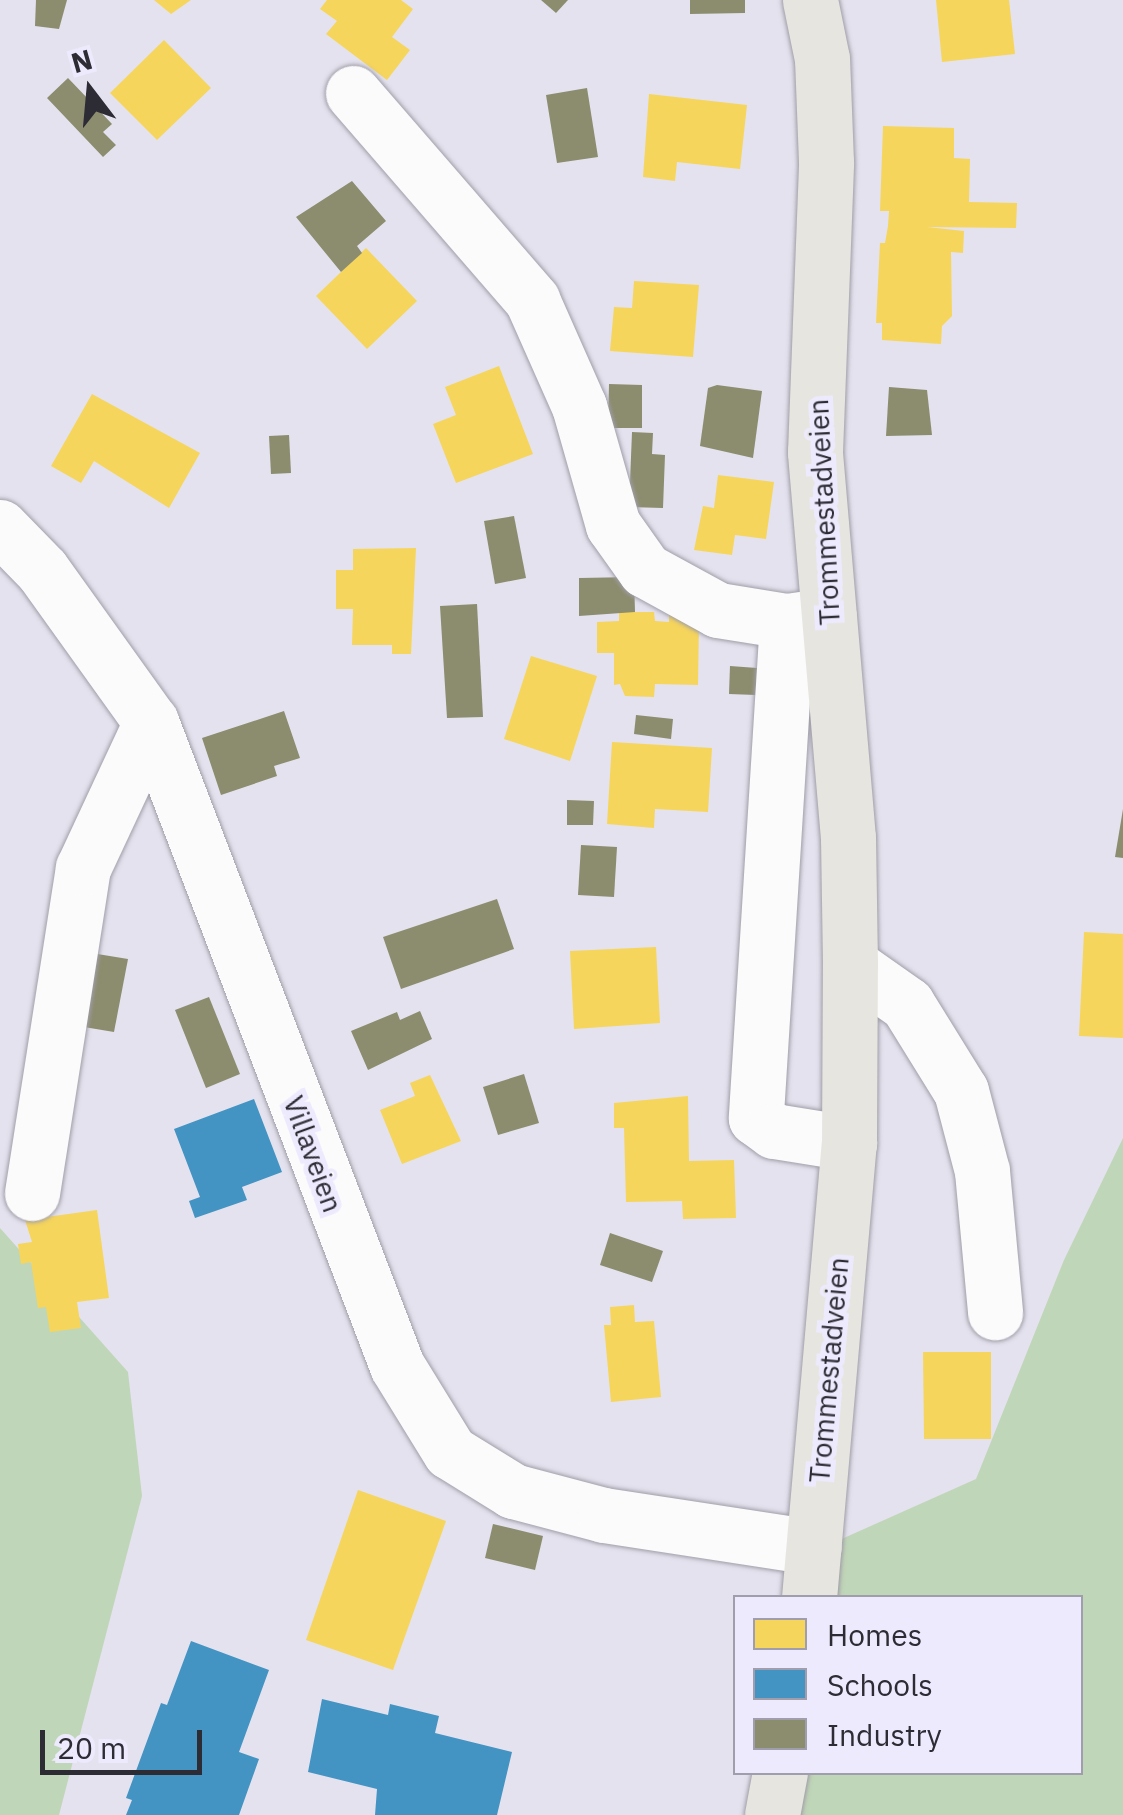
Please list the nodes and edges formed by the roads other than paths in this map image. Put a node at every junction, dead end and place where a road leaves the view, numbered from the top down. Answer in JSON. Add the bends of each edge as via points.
{"nodes":[{"id":1,"x":810,"y":0,"type":"edge"},
{"id":2,"x":842,"y":0,"type":"edge"},
{"id":3,"x":822,"y":59,"type":"junction"},
{"id":4,"x":353,"y":93,"type":"dead end"},
{"id":5,"x":0,"y":527,"type":"edge"},
{"id":6,"x":808,"y":618,"type":"junction"},
{"id":7,"x":151,"y":722,"type":"junction"},
{"id":8,"x":850,"y":964,"type":"junction"},
{"id":9,"x":849,"y":1143,"type":"junction"},
{"id":10,"x":32,"y":1193,"type":"dead end"},
{"id":11,"x":995,"y":1312,"type":"dead end"},
{"id":12,"x":812,"y":1572,"type":"edge"},
{"id":13,"x":779,"y":1775,"type":"edge"},
{"id":14,"x":772,"y":1815,"type":"edge"}],
"edges":[{"from":1,"to":3,"type":"main road","name":"Trommestadveien"},
{"from":2,"to":3,"type":"street"},
{"from":3,"to":6,"type":"main road","name":"Trommestadveien","via":[[826,162]]},
{"from":4,"to":6,"type":"street","via":[[532,300],[579,406],[613,525],[645,570],[718,610]]},
{"from":5,"to":7,"type":"street","name":"Villaveien","via":[[42,570]]},
{"from":6,"to":8,"type":"main road","name":"Trommestadveien","via":[[848,838]]},
{"from":6,"to":9,"type":"street","name":"Trommestadveien","via":[[756,1118],[774,1131]]},
{"from":7,"to":10,"type":"street","via":[[83,868]]},
{"from":7,"to":12,"type":"street","name":"Villaveien","via":[[389,1348],[450,1452],[513,1490]]},
{"from":8,"to":9,"type":"main road","name":"Trommestadveien"},
{"from":8,"to":11,"type":"street","via":[[907,1004],[961,1091],[982,1172]]},
{"from":9,"to":12,"type":"main road","name":"Trommestadveien"},
{"from":13,"to":14,"type":"main road"}]}
